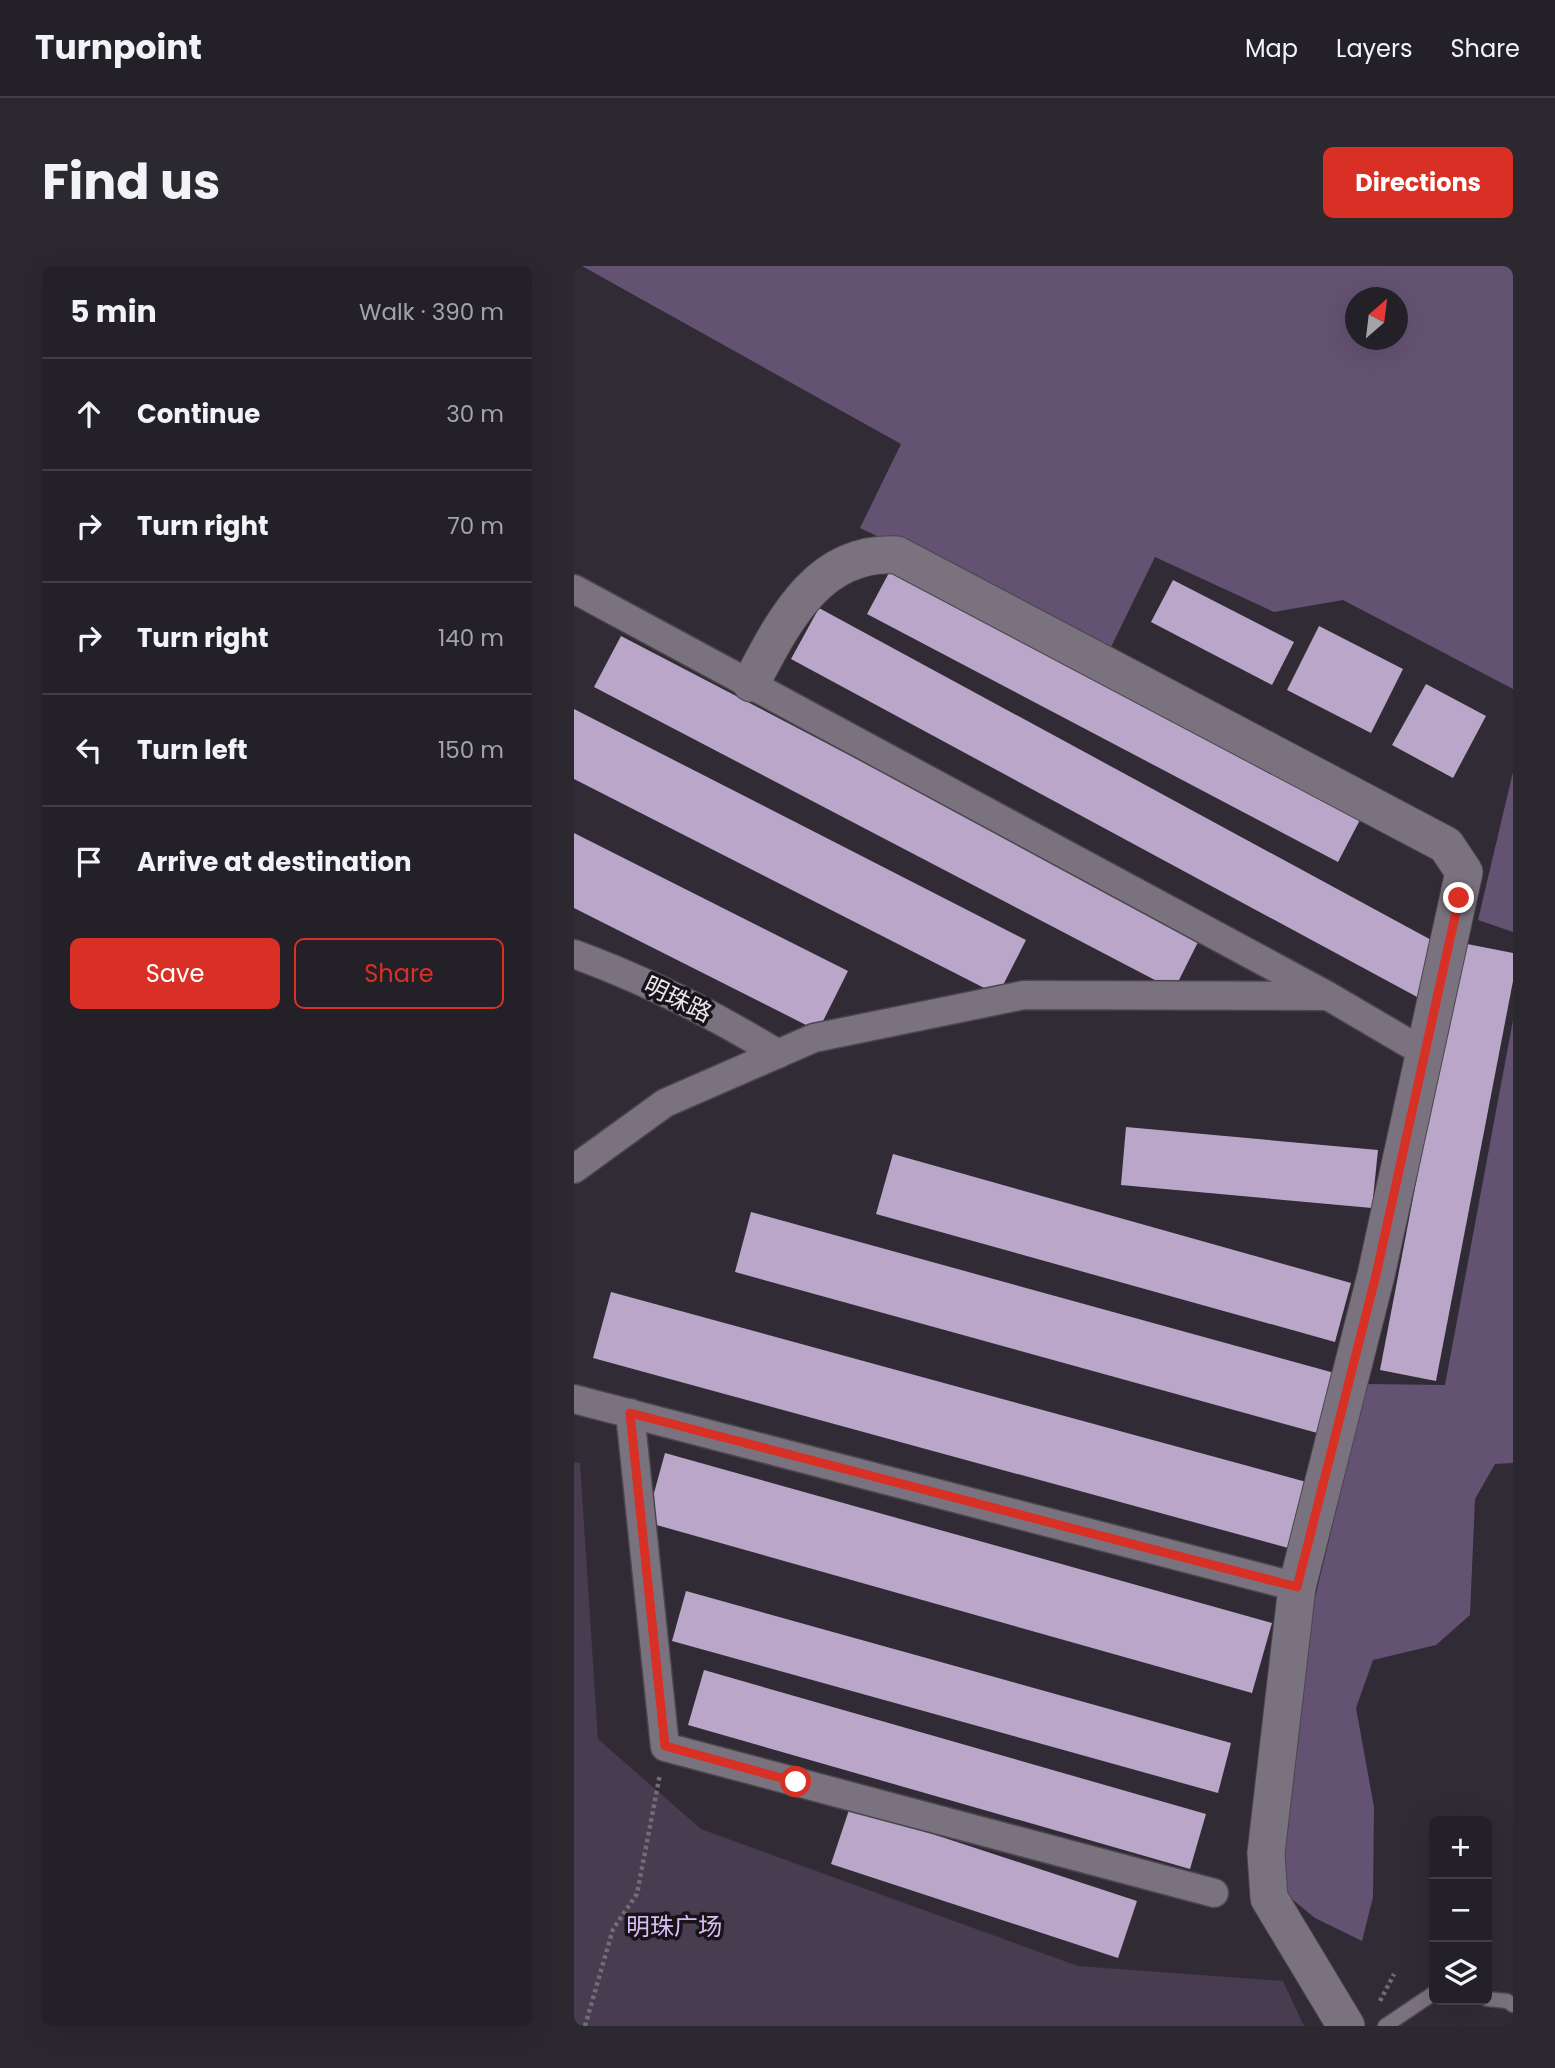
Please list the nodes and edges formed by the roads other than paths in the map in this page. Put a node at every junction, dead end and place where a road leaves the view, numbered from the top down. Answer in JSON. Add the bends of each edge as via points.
{"nodes":[{"id":1,"x":574,"y":589,"type":"edge"},
{"id":2,"x":751,"y":683,"type":"junction"},
{"id":3,"x":574,"y":954,"type":"edge"},
{"id":4,"x":1328,"y":996,"type":"junction"},
{"id":5,"x":1425,"y":1053,"type":"junction"},
{"id":6,"x":778,"y":1054,"type":"junction"},
{"id":7,"x":574,"y":1169,"type":"edge"},
{"id":8,"x":574,"y":1399,"type":"edge"},
{"id":9,"x":630,"y":1413,"type":"junction"},
{"id":10,"x":1297,"y":1587,"type":"junction"},
{"id":11,"x":1213,"y":1893,"type":"dead end"},
{"id":12,"x":1429,"y":1996,"type":"edge"},
{"id":13,"x":1492,"y":2000,"type":"edge"},
{"id":14,"x":1513,"y":2004,"type":"edge"},
{"id":15,"x":1346,"y":2026,"type":"edge"},
{"id":16,"x":1385,"y":2026,"type":"edge"}],
"edges":[{"from":1,"to":2,"type":"street"},
{"from":2,"to":4,"type":"street"},
{"from":2,"to":5,"type":"street","via":[[777,634],[813,586],[837,567],[861,558],[897,555],[1446,845],[1464,872]]},
{"from":3,"to":6,"type":"street","name":"明珠路","via":[[673,996]]},
{"from":4,"to":5,"type":"street"},
{"from":4,"to":6,"type":"street","via":[[1024,995],[814,1038]]},
{"from":5,"to":10,"type":"street","via":[[1376,1275]]},
{"from":6,"to":7,"type":"street","via":[[665,1103]]},
{"from":8,"to":9,"type":"street"},
{"from":9,"to":10,"type":"street"},
{"from":9,"to":11,"type":"street","via":[[665,1746]]},
{"from":10,"to":15,"type":"street","via":[[1266,1853],[1269,1898]]},
{"from":12,"to":16,"type":"lane"},
{"from":13,"to":14,"type":"lane"}]}
